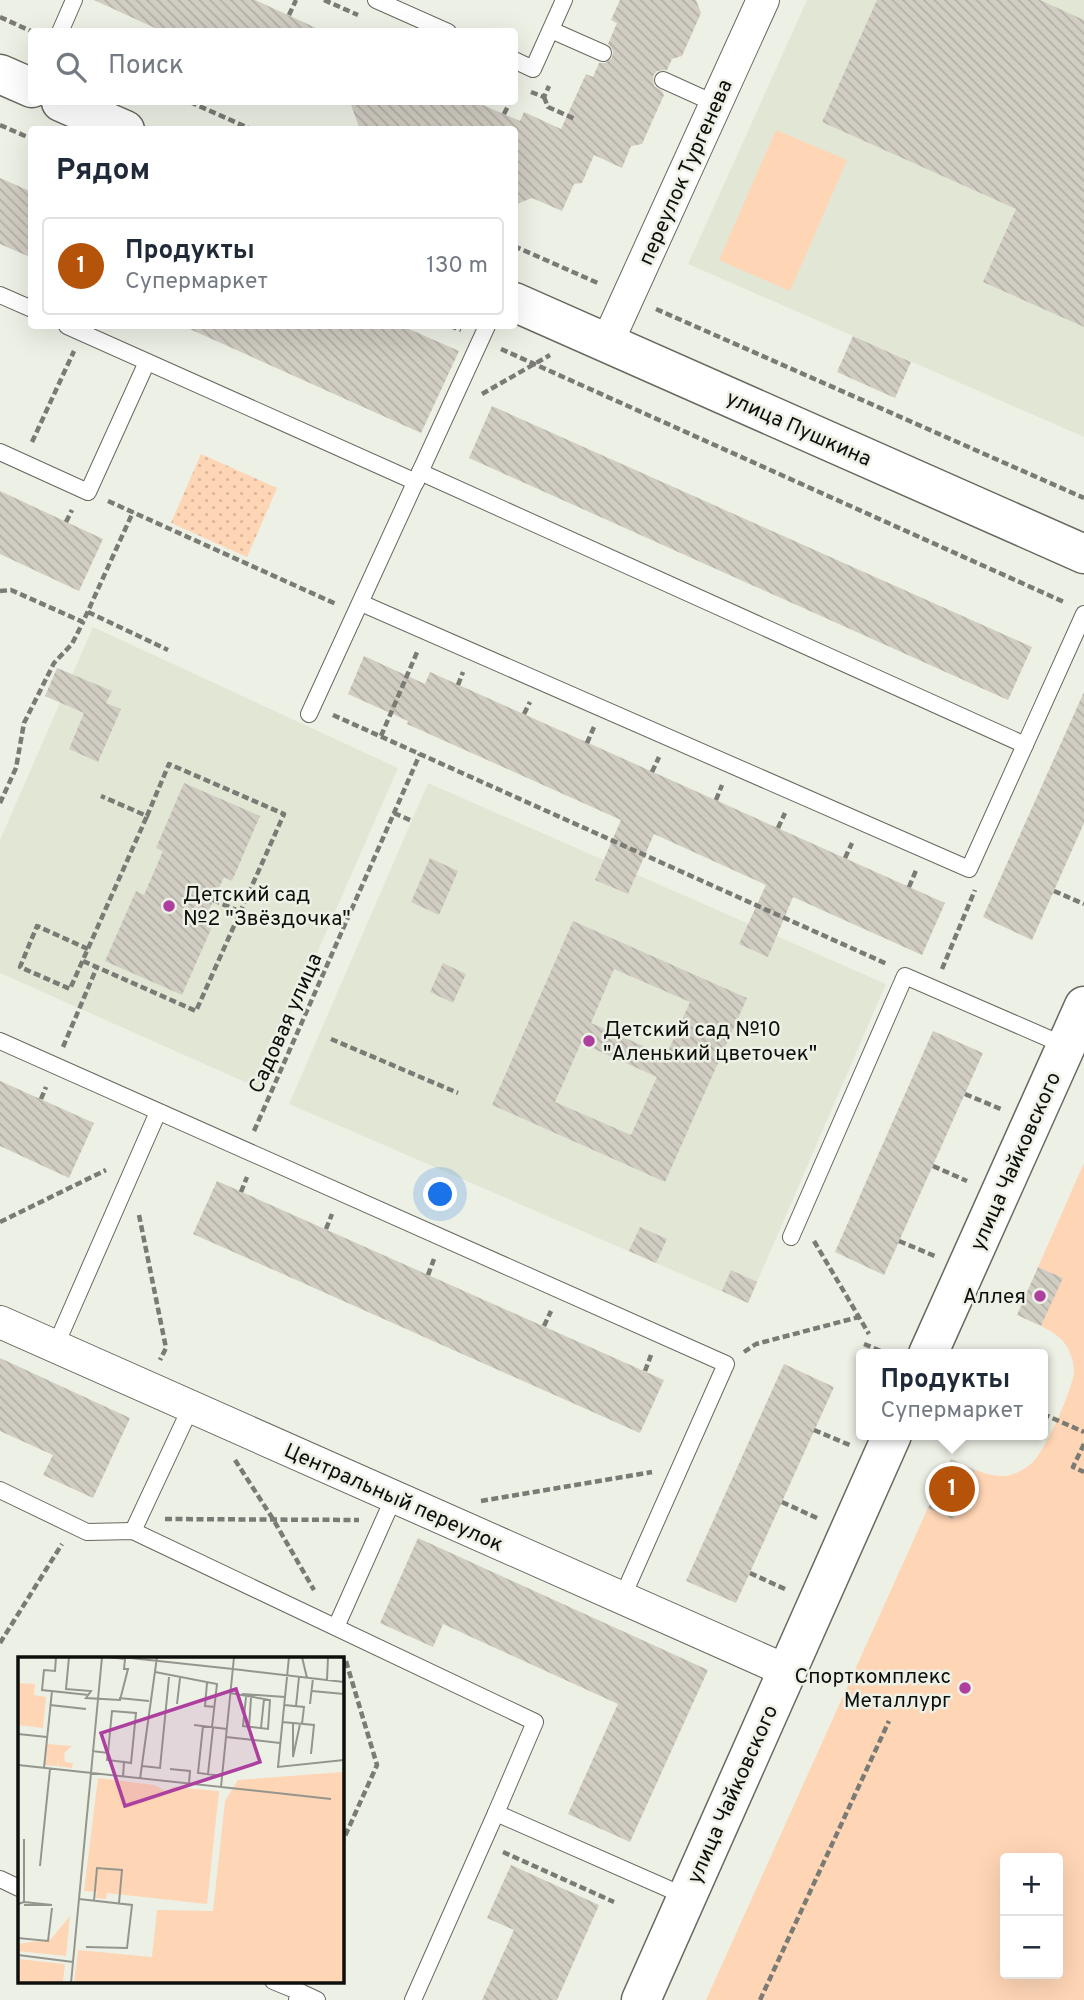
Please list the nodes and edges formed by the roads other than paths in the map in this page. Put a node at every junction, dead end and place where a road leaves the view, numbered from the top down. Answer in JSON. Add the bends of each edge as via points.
{"nodes":[{"id":1,"x":74,"y":0,"type":"edge"},
{"id":2,"x":376,"y":0,"type":"edge"},
{"id":3,"x":564,"y":0,"type":"edge"},
{"id":4,"x":763,"y":0,"type":"edge"},
{"id":5,"x":62,"y":28,"type":"edge"},
{"id":6,"x":439,"y":28,"type":"edge"},
{"id":7,"x":551,"y":30,"type":"junction"},
{"id":8,"x":604,"y":53,"type":"dead end"},
{"id":9,"x":518,"y":63,"type":"edge"},
{"id":10,"x":0,"y":74,"type":"edge"},
{"id":11,"x":663,"y":80,"type":"dead end"},
{"id":12,"x":28,"y":86,"type":"edge"},
{"id":13,"x":716,"y":104,"type":"junction"},
{"id":14,"x":68,"y":105,"type":"edge"},
{"id":15,"x":116,"y":126,"type":"edge"},
{"id":16,"x":0,"y":295,"type":"edge"},
{"id":17,"x":518,"y":304,"type":"edge"},
{"id":18,"x":28,"y":307,"type":"edge"},
{"id":19,"x":75,"y":329,"type":"edge"},
{"id":20,"x":484,"y":332,"type":"edge"},
{"id":21,"x":596,"y":338,"type":"junction"},
{"id":22,"x":147,"y":362,"type":"junction"},
{"id":23,"x":0,"y":452,"type":"edge"},
{"id":24,"x":418,"y":477,"type":"junction"},
{"id":25,"x":1084,"y":554,"type":"edge"},
{"id":26,"x":358,"y":608,"type":"junction"},
{"id":27,"x":1078,"y":610,"type":"edge"},
{"id":28,"x":311,"y":710,"type":"road end"},
{"id":29,"x":1025,"y":745,"type":"junction"},
{"id":30,"x":1084,"y":1006,"type":"edge"},
{"id":31,"x":0,"y":1041,"type":"edge"},
{"id":32,"x":1066,"y":1046,"type":"junction"},
{"id":33,"x":158,"y":1112,"type":"junction"},
{"id":34,"x":791,"y":1237,"type":"dead end"},
{"id":35,"x":0,"y":1322,"type":"edge"},
{"id":36,"x":55,"y":1347,"type":"junction"},
{"id":37,"x":931,"y":1349,"type":"edge"},
{"id":38,"x":191,"y":1407,"type":"junction"},
{"id":39,"x":890,"y":1440,"type":"edge"},
{"id":40,"x":0,"y":1490,"type":"edge"},
{"id":41,"x":389,"y":1508,"type":"junction"},
{"id":42,"x":135,"y":1525,"type":"junction"},
{"id":43,"x":622,"y":1598,"type":"junction"},
{"id":44,"x":336,"y":1627,"type":"junction"},
{"id":45,"x":787,"y":1671,"type":"junction"},
{"id":46,"x":496,"y":1812,"type":"junction"},
{"id":47,"x":0,"y":1879,"type":"edge"},
{"id":48,"x":18,"y":1888,"type":"edge"},
{"id":49,"x":687,"y":1897,"type":"junction"},
{"id":50,"x":275,"y":1982,"type":"edge"},
{"id":51,"x":298,"y":1996,"type":"edge"},
{"id":52,"x":317,"y":2000,"type":"edge"},
{"id":53,"x":413,"y":2000,"type":"edge"},
{"id":54,"x":641,"y":2000,"type":"edge"}],
"edges":[{"from":1,"to":5,"type":"lane"},
{"from":2,"to":6,"type":"lane"},
{"from":3,"to":7,"type":"lane"},
{"from":4,"to":13,"type":"street","name":"переулок Тургенева"},
{"from":7,"to":8,"type":"lane"},
{"from":7,"to":9,"type":"lane","via":[[533,69]]},
{"from":10,"to":12,"type":"main road"},
{"from":11,"to":13,"type":"lane"},
{"from":13,"to":21,"type":"street","name":"переулок Тургенева","via":[[629,297]]},
{"from":14,"to":15,"type":"main road"},
{"from":16,"to":18,"type":"lane"},
{"from":17,"to":21,"type":"main road","name":"улица Пушкина"},
{"from":19,"to":22,"type":"lane"},
{"from":20,"to":24,"type":"lane"},
{"from":21,"to":25,"type":"main road","name":"улица Пушкина"},
{"from":22,"to":23,"type":"lane","via":[[88,492]]},
{"from":22,"to":24,"type":"lane"},
{"from":24,"to":26,"type":"lane"},
{"from":24,"to":29,"type":"lane"},
{"from":26,"to":28,"type":"lane"},
{"from":26,"to":29,"type":"lane","via":[[426,631],[969,869]]},
{"from":27,"to":29,"type":"lane"},
{"from":30,"to":32,"type":"main road","name":"улица Чайковского"},
{"from":31,"to":33,"type":"lane"},
{"from":32,"to":34,"type":"lane","via":[[905,976]]},
{"from":32,"to":37,"type":"main road","name":"улица Чайковского"},
{"from":33,"to":36,"type":"lane"},
{"from":33,"to":43,"type":"lane","via":[[726,1364]]},
{"from":35,"to":36,"type":"street","name":"Центральный переулок"},
{"from":36,"to":38,"type":"street","name":"Центральный переулок"},
{"from":38,"to":41,"type":"street","name":"Центральный переулок"},
{"from":38,"to":42,"type":"lane"},
{"from":39,"to":45,"type":"main road","name":"улица Чайковского"},
{"from":40,"to":42,"type":"lane","via":[[87,1532]]},
{"from":41,"to":43,"type":"street","name":"Центральный переулок"},
{"from":41,"to":44,"type":"lane"},
{"from":42,"to":44,"type":"lane"},
{"from":43,"to":45,"type":"street","name":"Центральный переулок"},
{"from":44,"to":46,"type":"lane","via":[[535,1721]]},
{"from":45,"to":49,"type":"main road","name":"улица Чайковского"},
{"from":46,"to":49,"type":"lane"},
{"from":46,"to":53,"type":"lane"},
{"from":47,"to":48,"type":"lane"},
{"from":49,"to":54,"type":"main road","name":"улица Чайковского"},
{"from":50,"to":51,"type":"lane"},
{"from":51,"to":52,"type":"lane"}]}
